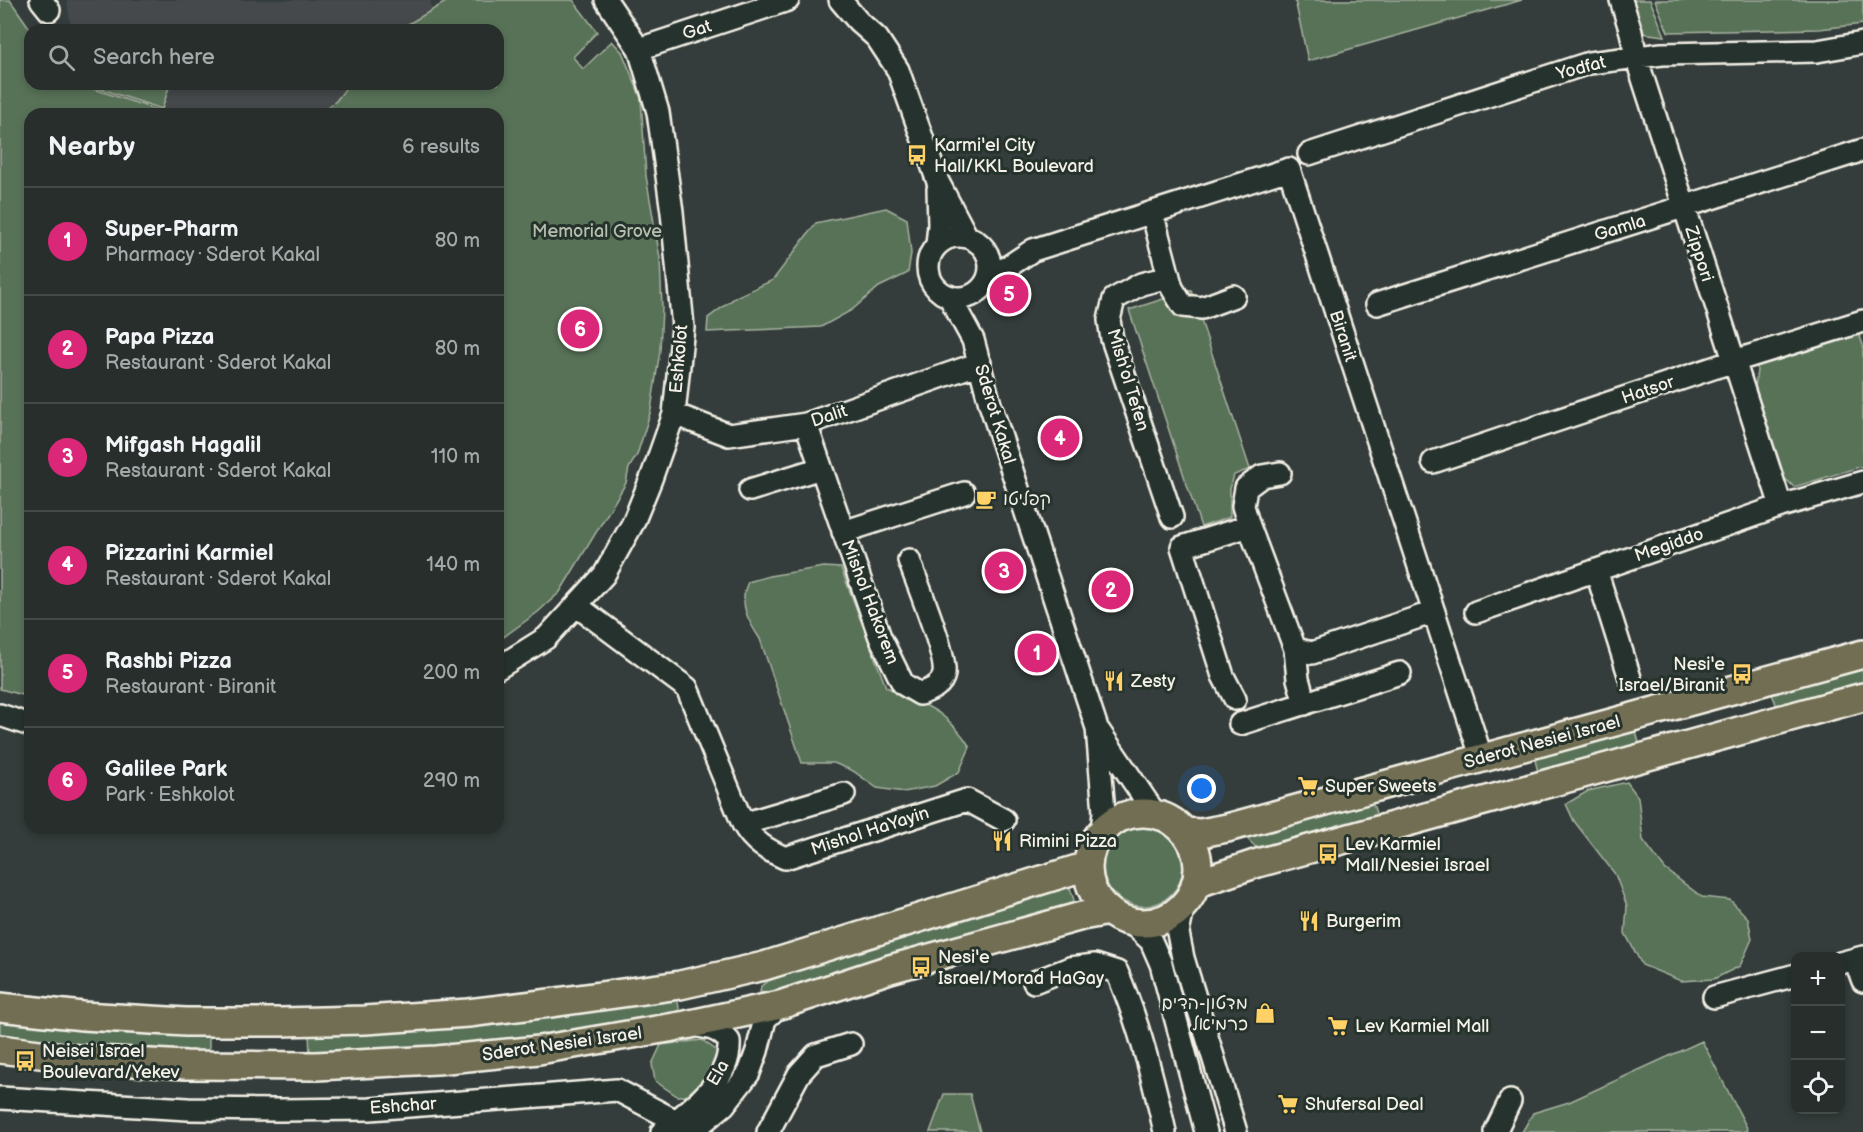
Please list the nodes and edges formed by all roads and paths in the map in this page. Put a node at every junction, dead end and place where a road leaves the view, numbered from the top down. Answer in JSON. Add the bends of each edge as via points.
{"nodes":[{"id":1,"x":606,"y":0,"type":"edge"},
{"id":2,"x":788,"y":0,"type":"edge"},
{"id":3,"x":840,"y":0,"type":"edge"},
{"id":4,"x":1621,"y":0,"type":"edge"},
{"id":5,"x":1863,"y":43,"type":"edge"},
{"id":6,"x":639,"y":49,"type":"junction"},
{"id":7,"x":1636,"y":57,"type":"junction"},
{"id":8,"x":1863,"y":150,"type":"edge"},
{"id":9,"x":1310,"y":154,"type":"dead end"},
{"id":10,"x":938,"y":182,"type":"junction"},
{"id":11,"x":1684,"y":208,"type":"junction"},
{"id":12,"x":1152,"y":212,"type":"junction"},
{"id":13,"x":974,"y":241,"type":"junction"},
{"id":14,"x":937,"y":245,"type":"junction"},
{"id":15,"x":1033,"y":250,"type":"junction"},
{"id":16,"x":1169,"y":277,"type":"junction"},
{"id":17,"x":985,"y":284,"type":"junction"},
{"id":18,"x":950,"y":296,"type":"junction"},
{"id":19,"x":1234,"y":296,"type":"dead end"},
{"id":20,"x":1377,"y":304,"type":"dead end"},
{"id":21,"x":1863,"y":321,"type":"edge"},
{"id":22,"x":973,"y":340,"type":"junction"},
{"id":23,"x":1734,"y":361,"type":"junction"},
{"id":24,"x":980,"y":363,"type":"junction"},
{"id":25,"x":674,"y":414,"type":"junction"},
{"id":26,"x":806,"y":424,"type":"junction"},
{"id":27,"x":1433,"y":462,"type":"dead end"},
{"id":28,"x":822,"y":468,"type":"junction"},
{"id":29,"x":1280,"y":473,"type":"dead end"},
{"id":30,"x":1863,"y":482,"type":"edge"},
{"id":31,"x":750,"y":490,"type":"dead end"},
{"id":32,"x":964,"y":493,"type":"dead end"},
{"id":33,"x":1781,"y":506,"type":"junction"},
{"id":34,"x":1172,"y":517,"type":"dead end"},
{"id":35,"x":1249,"y":526,"type":"junction"},
{"id":36,"x":843,"y":532,"type":"junction"},
{"id":37,"x":909,"y":560,"type":"dead end"},
{"id":38,"x":1596,"y":570,"type":"junction"},
{"id":39,"x":577,"y":606,"type":"junction"},
{"id":40,"x":1434,"y":612,"type":"junction"},
{"id":41,"x":1476,"y":612,"type":"dead end"},
{"id":42,"x":1295,"y":649,"type":"junction"},
{"id":43,"x":1863,"y":654,"type":"edge"},
{"id":44,"x":504,"y":664,"type":"edge"},
{"id":45,"x":1400,"y":673,"type":"dead end"},
{"id":46,"x":1630,"y":678,"type":"dead end"},
{"id":47,"x":1863,"y":697,"type":"edge"},
{"id":48,"x":1235,"y":699,"type":"dead end"},
{"id":49,"x":1305,"y":704,"type":"junction"},
{"id":50,"x":0,"y":715,"type":"edge"},
{"id":51,"x":24,"y":723,"type":"edge"},
{"id":52,"x":1240,"y":724,"type":"dead end"},
{"id":53,"x":1096,"y":728,"type":"junction"},
{"id":54,"x":1482,"y":759,"type":"junction"},
{"id":55,"x":844,"y":794,"type":"dead end"},
{"id":56,"x":1156,"y":815,"type":"junction"},
{"id":57,"x":1004,"y":820,"type":"dead end"},
{"id":58,"x":743,"y":824,"type":"junction"},
{"id":59,"x":1102,"y":831,"type":"junction"},
{"id":60,"x":1184,"y":832,"type":"junction"},
{"id":61,"x":1088,"y":866,"type":"junction"},
{"id":62,"x":1189,"y":894,"type":"junction"},
{"id":63,"x":1119,"y":916,"type":"junction"},
{"id":64,"x":1853,"y":960,"type":"edge"},
{"id":65,"x":1791,"y":976,"type":"edge"},
{"id":66,"x":1863,"y":981,"type":"edge"},
{"id":67,"x":1034,"y":982,"type":"dead end"},
{"id":68,"x":1714,"y":997,"type":"dead end"},
{"id":69,"x":780,"y":1005,"type":"junction"},
{"id":70,"x":0,"y":1007,"type":"edge"},
{"id":71,"x":686,"y":1025,"type":"junction"},
{"id":72,"x":851,"y":1044,"type":"dead end"},
{"id":73,"x":0,"y":1050,"type":"edge"},
{"id":74,"x":0,"y":1098,"type":"edge"},
{"id":75,"x":1510,"y":1101,"type":"dead end"},
{"id":76,"x":679,"y":1129,"type":"edge"},
{"id":77,"x":768,"y":1132,"type":"edge"},
{"id":78,"x":1165,"y":1132,"type":"edge"},
{"id":79,"x":1206,"y":1132,"type":"edge"},
{"id":80,"x":1236,"y":1132,"type":"edge"},
{"id":81,"x":1495,"y":1132,"type":"edge"}],
"edges":[{"from":1,"to":6,"type":"street","name":"Eshkolot"},
{"from":2,"to":6,"type":"street","name":"Gat"},
{"from":3,"to":10,"type":"street","via":[[877,38],[898,70]]},
{"from":4,"to":7,"type":"street","name":"Zippori"},
{"from":5,"to":7,"type":"street","name":"Yodfat","via":[[1817,51]]},
{"from":6,"to":25,"type":"street","name":"Eshkolot","via":[[658,112],[681,297],[683,327]]},
{"from":7,"to":9,"type":"street","name":"Yodfat","via":[[1589,63]]},
{"from":7,"to":11,"type":"street","name":"Zippori"},
{"from":8,"to":11,"type":"street","name":"Gamla"},
{"from":10,"to":13,"type":"street"},
{"from":10,"to":14,"type":"street"},
{"from":11,"to":20,"type":"street","name":"Gamla"},
{"from":11,"to":23,"type":"street","name":"Zippori"},
{"from":12,"to":15,"type":"street","name":"Biranit"},
{"from":12,"to":16,"type":"street"},
{"from":12,"to":40,"type":"street","name":"Biranit","via":[[1289,169]]},
{"from":13,"to":14,"type":"street","via":[[954,236]]},
{"from":13,"to":15,"type":"street","name":"Biranit"},
{"from":13,"to":17,"type":"street","via":[[990,259]]},
{"from":14,"to":18,"type":"street","via":[[931,253],[928,272],[937,289]]},
{"from":15,"to":17,"type":"street","name":"Biranit"},
{"from":16,"to":19,"type":"street","via":[[1184,306],[1202,308]]},
{"from":16,"to":34,"type":"street","name":"Mish'ol Tefen","via":[[1141,284],[1114,298],[1109,320]]},
{"from":17,"to":18,"type":"street","via":[[969,297]]},
{"from":17,"to":22,"type":"street","via":[[976,311]]},
{"from":18,"to":22,"type":"street"},
{"from":21,"to":23,"type":"street","name":"Hatsor"},
{"from":22,"to":24,"type":"street","name":"Sderot Kakal"},
{"from":23,"to":27,"type":"street","name":"Hatsor"},
{"from":23,"to":33,"type":"street","name":"Zippori"},
{"from":24,"to":26,"type":"street","name":"Dalit"},
{"from":24,"to":53,"type":"street","name":"Sderot Kakal"},
{"from":25,"to":26,"type":"street","name":"Dalit","via":[[729,435]]},
{"from":25,"to":39,"type":"street","name":"Eshkolot","via":[[633,523],[604,575]]},
{"from":26,"to":28,"type":"street","name":"Mishol Hakorem"},
{"from":28,"to":31,"type":"street"},
{"from":28,"to":36,"type":"street","name":"Mishol Hakorem"},
{"from":29,"to":35,"type":"street","via":[[1262,476],[1246,488],[1243,506]]},
{"from":30,"to":33,"type":"street","name":"Megiddo"},
{"from":32,"to":36,"type":"street"},
{"from":33,"to":38,"type":"street","name":"Megiddo"},
{"from":35,"to":42,"type":"street"},
{"from":35,"to":48,"type":"street","via":[[1182,547],[1223,676]]},
{"from":36,"to":37,"type":"street","name":"Mishol Hakorem","via":[[880,637],[903,684],[920,694],[938,686],[944,676],[943,658]]},
{"from":38,"to":41,"type":"street","name":"Megiddo"},
{"from":38,"to":46,"type":"street"},
{"from":39,"to":44,"type":"street","name":"Eshkolot","via":[[546,638]]},
{"from":39,"to":58,"type":"street","name":"Mishol HaYayin","via":[[687,688]]},
{"from":40,"to":42,"type":"street","via":[[1312,652]]},
{"from":40,"to":54,"type":"street","name":"Biranit"},
{"from":42,"to":49,"type":"street"},
{"from":43,"to":54,"type":"main road","name":"Sderot Nesiei Israel"},
{"from":45,"to":49,"type":"street"},
{"from":47,"to":62,"type":"main road","via":[[1258,863]]},
{"from":49,"to":52,"type":"street"},
{"from":50,"to":51,"type":"street"},
{"from":53,"to":56,"type":"street"},
{"from":53,"to":59,"type":"street","via":[[1104,812]]},
{"from":54,"to":60,"type":"main road","name":"Sderot Nesiei Israel","via":[[1227,828]]},
{"from":55,"to":58,"type":"street"},
{"from":56,"to":59,"type":"main road","via":[[1123,816]]},
{"from":56,"to":60,"type":"main road","via":[[1172,821]]},
{"from":57,"to":58,"type":"street","name":"Mishol HaYayin","via":[[967,800],[785,858],[759,844]]},
{"from":59,"to":61,"type":"main road","via":[[1094,841]]},
{"from":60,"to":62,"type":"main road","via":[[1192,843],[1198,870]]},
{"from":61,"to":63,"type":"main road","via":[[1093,891]]},
{"from":61,"to":70,"type":"main road","via":[[764,966],[680,985],[550,1003],[468,1013],[280,1022],[175,1021]]},
{"from":62,"to":63,"type":"main road","via":[[1164,918],[1153,922]]},
{"from":62,"to":80,"type":"street","via":[[1178,933]]},
{"from":63,"to":69,"type":"main road","name":"Sderot Nesiei Israel","via":[[1083,916],[890,969]]},
{"from":63,"to":79,"type":"street","via":[[1151,941],[1161,964]]},
{"from":64,"to":66,"type":"street"},
{"from":65,"to":68,"type":"street"},
{"from":67,"to":78,"type":"street","via":[[1070,968],[1095,965],[1117,972],[1151,1072]]},
{"from":69,"to":71,"type":"main road","name":"Sderot Nesiei Israel"},
{"from":69,"to":76,"type":"street","name":"Ela","via":[[765,1019],[749,1073],[724,1105]]},
{"from":71,"to":73,"type":"main road","name":"Sderot Nesiei Israel","via":[[539,1050],[316,1066],[186,1065]]},
{"from":71,"to":76,"type":"street","name":"Ela","via":[[722,1032],[730,1050],[718,1079]]},
{"from":72,"to":77,"type":"street","via":[[816,1056],[799,1074]]},
{"from":74,"to":76,"type":"street","name":"Eshchar","via":[[188,1109],[370,1109],[617,1090]]},
{"from":75,"to":81,"type":"street"}]}
